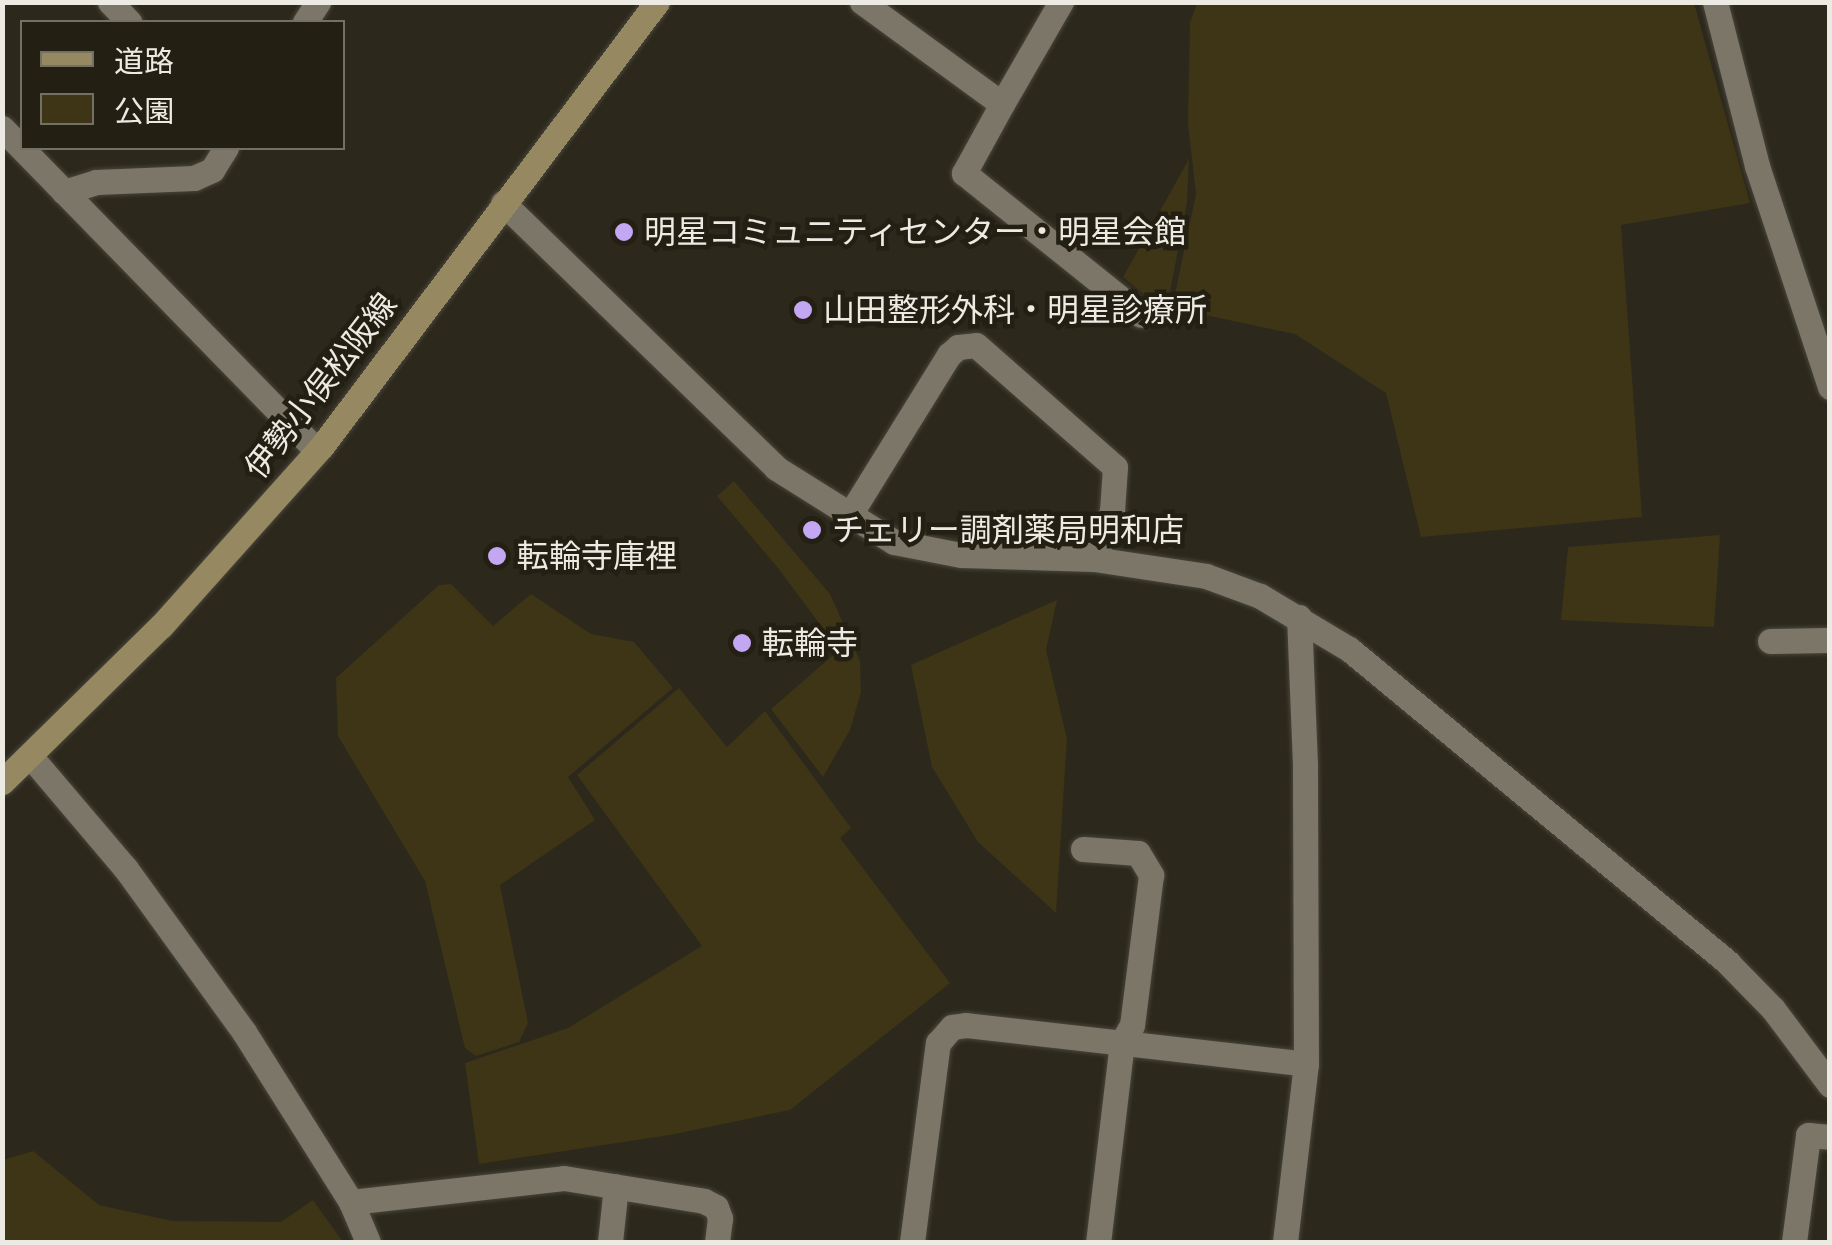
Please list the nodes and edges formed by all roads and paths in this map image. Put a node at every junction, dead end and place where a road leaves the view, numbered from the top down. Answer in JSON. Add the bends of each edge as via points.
{"nodes":[{"id":1,"x":657,"y":2,"type":"edge"},
{"id":2,"x":862,"y":2,"type":"edge"},
{"id":3,"x":1060,"y":2,"type":"edge"},
{"id":4,"x":1715,"y":2,"type":"edge"},
{"id":5,"x":1002,"y":104,"type":"junction"},
{"id":6,"x":225,"y":150,"type":"edge"},
{"id":7,"x":35,"y":152,"type":"edge"},
{"id":8,"x":64,"y":192,"type":"junction"},
{"id":9,"x":503,"y":203,"type":"junction"},
{"id":10,"x":1141,"y":315,"type":"dead end"},
{"id":11,"x":1830,"y":386,"type":"edge"},
{"id":12,"x":317,"y":451,"type":"junction"},
{"id":13,"x":849,"y":516,"type":"junction"},
{"id":14,"x":1094,"y":559,"type":"junction"},
{"id":15,"x":1298,"y":617,"type":"junction"},
{"id":16,"x":1830,"y":640,"type":"edge"},
{"id":17,"x":1770,"y":641,"type":"dead end"},
{"id":18,"x":30,"y":757,"type":"junction"},
{"id":19,"x":2,"y":782,"type":"edge"},
{"id":20,"x":1083,"y":849,"type":"dead end"},
{"id":21,"x":1122,"y":1042,"type":"junction"},
{"id":22,"x":1306,"y":1064,"type":"junction"},
{"id":23,"x":1830,"y":1084,"type":"edge"},
{"id":24,"x":1830,"y":1136,"type":"edge"},
{"id":25,"x":616,"y":1186,"type":"junction"},
{"id":26,"x":351,"y":1202,"type":"junction"},
{"id":27,"x":368,"y":1242,"type":"edge"},
{"id":28,"x":610,"y":1242,"type":"edge"},
{"id":29,"x":717,"y":1242,"type":"edge"},
{"id":30,"x":912,"y":1242,"type":"edge"},
{"id":31,"x":1098,"y":1242,"type":"edge"},
{"id":32,"x":1286,"y":1242,"type":"edge"},
{"id":33,"x":1794,"y":1242,"type":"edge"}],
"edges":[{"from":1,"to":9,"type":"main road","name":"伊勢小俣松阪線"},
{"from":2,"to":5,"type":"street"},
{"from":3,"to":5,"type":"street"},
{"from":4,"to":11,"type":"street","via":[[1757,166]]},
{"from":5,"to":10,"type":"street","via":[[964,173]]},
{"from":6,"to":8,"type":"street","via":[[212,170],[194,178],[96,182]]},
{"from":7,"to":8,"type":"street"},
{"from":8,"to":12,"type":"street"},
{"from":9,"to":12,"type":"main road","name":"伊勢小俣松阪線"},
{"from":9,"to":13,"type":"street","via":[[776,468]]},
{"from":12,"to":18,"type":"main road","name":"伊勢小俣松阪線","via":[[161,626]]},
{"from":13,"to":14,"type":"street","via":[[894,542],[924,550]]},
{"from":13,"to":14,"type":"street","via":[[948,355],[976,345],[1116,467],[1112,512]]},
{"from":14,"to":15,"type":"street","via":[[1206,576]]},
{"from":15,"to":22,"type":"street"},
{"from":15,"to":23,"type":"street","via":[[1349,649],[1728,963]]},
{"from":16,"to":17,"type":"street"},
{"from":18,"to":19,"type":"main road","name":"伊勢小俣松阪線"},
{"from":18,"to":26,"type":"street","via":[[126,870],[244,1032]]},
{"from":20,"to":21,"type":"street","via":[[1138,853],[1151,875],[1132,1025]]},
{"from":21,"to":22,"type":"street"},
{"from":21,"to":30,"type":"street","via":[[966,1025],[943,1033]]},
{"from":21,"to":31,"type":"street"},
{"from":22,"to":32,"type":"street"},
{"from":24,"to":33,"type":"street","via":[[1808,1135]]},
{"from":25,"to":26,"type":"street","via":[[564,1178]]},
{"from":25,"to":28,"type":"street"},
{"from":25,"to":29,"type":"street","via":[[704,1201],[720,1218]]},
{"from":26,"to":27,"type":"street"}]}
